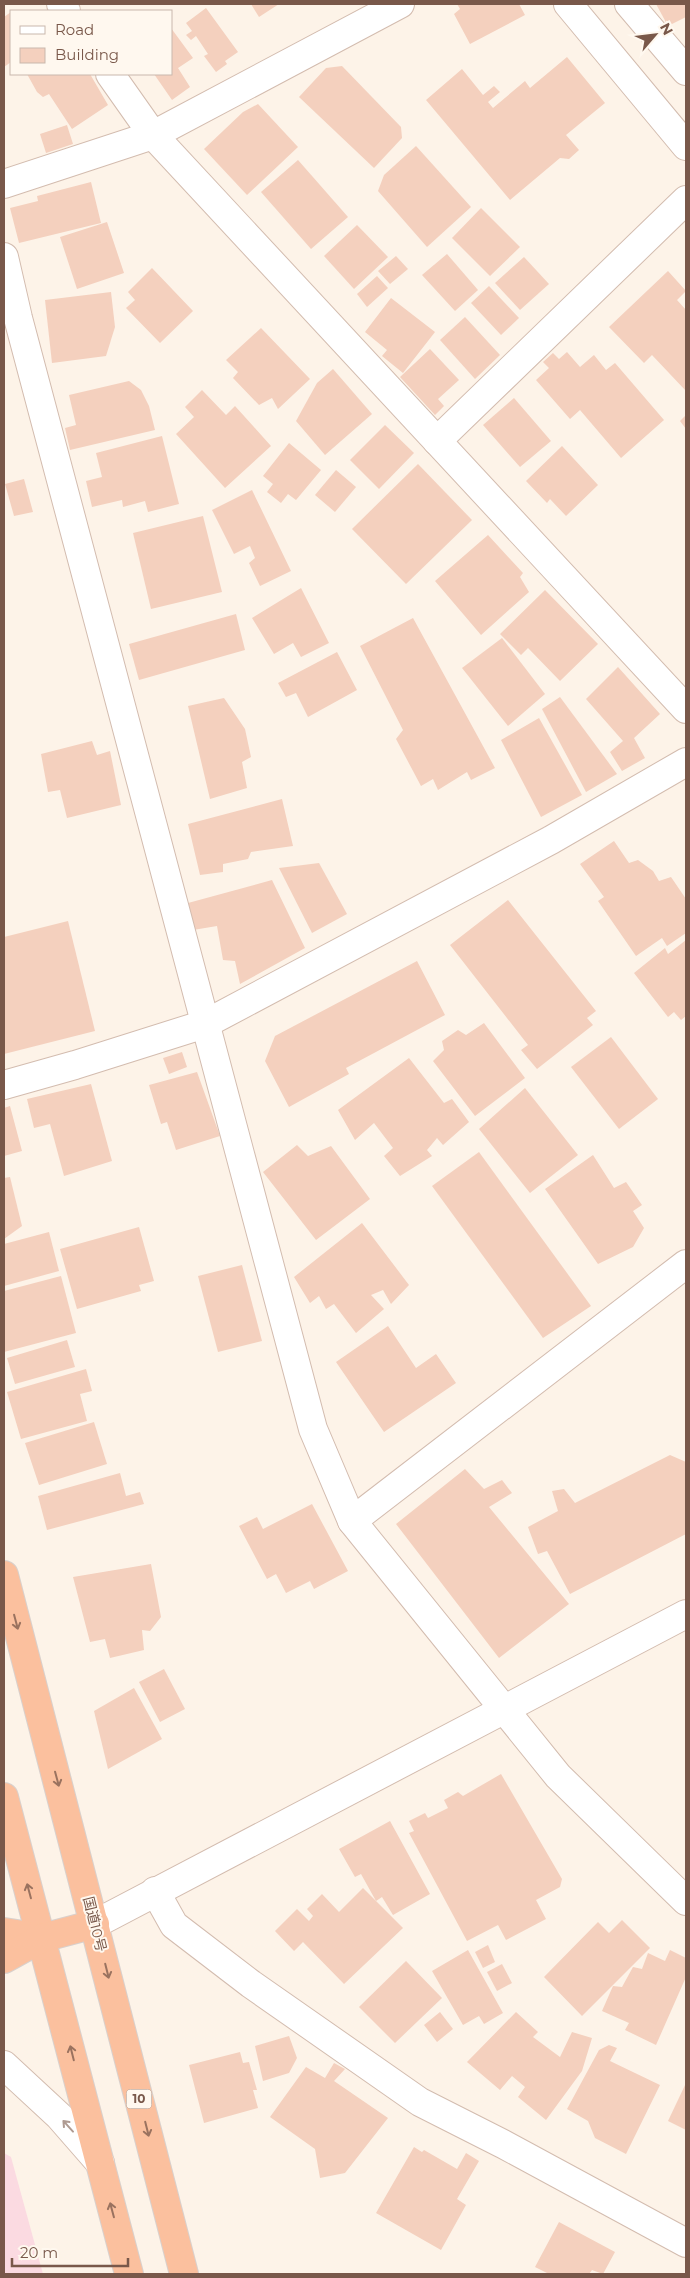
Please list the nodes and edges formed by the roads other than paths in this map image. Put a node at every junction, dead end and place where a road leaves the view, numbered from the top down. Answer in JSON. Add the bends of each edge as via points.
{"nodes":[{"id":1,"x":400,"y":4,"type":"edge"},
{"id":2,"x":568,"y":4,"type":"edge"},
{"id":3,"x":629,"y":4,"type":"edge"},
{"id":4,"x":686,"y":71,"type":"edge"},
{"id":5,"x":111,"y":75,"type":"edge"},
{"id":6,"x":153,"y":136,"type":"junction"},
{"id":7,"x":686,"y":146,"type":"edge"},
{"id":8,"x":4,"y":184,"type":"edge"},
{"id":9,"x":686,"y":200,"type":"edge"},
{"id":10,"x":4,"y":257,"type":"edge"},
{"id":11,"x":437,"y":441,"type":"junction"},
{"id":12,"x":686,"y":709,"type":"edge"},
{"id":13,"x":686,"y":762,"type":"edge"},
{"id":14,"x":205,"y":1024,"type":"junction"},
{"id":15,"x":4,"y":1085,"type":"edge"},
{"id":16,"x":686,"y":1264,"type":"edge"},
{"id":17,"x":352,"y":1521,"type":"junction"},
{"id":18,"x":4,"y":1575,"type":"edge"},
{"id":19,"x":686,"y":1614,"type":"edge"},
{"id":20,"x":503,"y":1710,"type":"junction"},
{"id":21,"x":4,"y":1797,"type":"edge"},
{"id":22,"x":155,"y":1891,"type":"junction"},
{"id":23,"x":686,"y":1901,"type":"edge"},
{"id":24,"x":95,"y":1924,"type":"junction"},
{"id":25,"x":4,"y":1932,"type":"edge"},
{"id":26,"x":42,"y":1938,"type":"junction"},
{"id":27,"x":4,"y":1959,"type":"edge"},
{"id":28,"x":4,"y":2065,"type":"edge"},
{"id":29,"x":100,"y":2163,"type":"junction"},
{"id":30,"x":686,"y":2243,"type":"edge"},
{"id":31,"x":129,"y":2274,"type":"edge"},
{"id":32,"x":184,"y":2274,"type":"edge"}],
"edges":[{"from":1,"to":6,"type":"street"},
{"from":2,"to":7,"type":"street"},
{"from":3,"to":4,"type":"street"},
{"from":5,"to":6,"type":"street"},
{"from":6,"to":8,"type":"street"},
{"from":6,"to":11,"type":"street"},
{"from":9,"to":11,"type":"street"},
{"from":10,"to":14,"type":"street"},
{"from":11,"to":12,"type":"street"},
{"from":13,"to":14,"type":"street","via":[[516,858]]},
{"from":14,"to":15,"type":"street"},
{"from":14,"to":17,"type":"street","via":[[313,1429]]},
{"from":16,"to":17,"type":"street"},
{"from":17,"to":20,"type":"street"},
{"from":18,"to":24,"type":"highway","name":"国道10号","number":"10","one_way":true},
{"from":19,"to":20,"type":"street"},
{"from":20,"to":22,"type":"street"},
{"from":20,"to":23,"type":"street","via":[[558,1776]]},
{"from":26,"to":21,"type":"highway","one_way":true},
{"from":22,"to":24,"type":"street"},
{"from":22,"to":30,"type":"street","via":[[174,1926],[250,1984],[420,2102]]},
{"from":24,"to":26,"type":"highway"},
{"from":24,"to":32,"type":"highway","name":"国道10号","number":"10","one_way":true},
{"from":25,"to":26,"type":"highway"},
{"from":26,"to":27,"type":"highway"},
{"from":29,"to":26,"type":"highway","one_way":true},
{"from":29,"to":28,"type":"street","one_way":true,"via":[[58,2116]]},
{"from":31,"to":29,"type":"highway","one_way":true}]}
